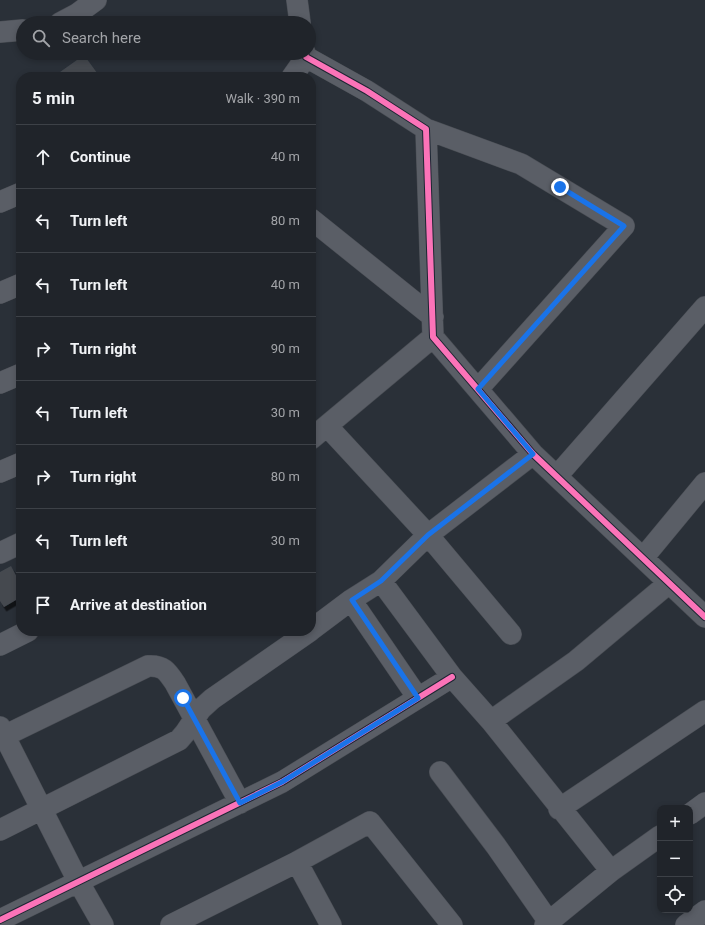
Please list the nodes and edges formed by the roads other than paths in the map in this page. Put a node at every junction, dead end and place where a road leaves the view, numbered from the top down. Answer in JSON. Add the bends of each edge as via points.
{"nodes":[{"id":1,"x":96,"y":0,"type":"edge"},
{"id":2,"x":297,"y":0,"type":"edge"},
{"id":3,"x":73,"y":16,"type":"edge"},
{"id":4,"x":299,"y":16,"type":"edge"},
{"id":5,"x":16,"y":31,"type":"edge"},
{"id":6,"x":0,"y":32,"type":"edge"},
{"id":7,"x":302,"y":60,"type":"edge"},
{"id":8,"x":314,"y":60,"type":"edge"},
{"id":9,"x":295,"y":72,"type":"edge"},
{"id":10,"x":426,"y":129,"type":"junction"},
{"id":11,"x":16,"y":194,"type":"edge"},
{"id":12,"x":0,"y":202,"type":"edge"},
{"id":13,"x":316,"y":223,"type":"edge"},
{"id":14,"x":16,"y":286,"type":"edge"},
{"id":15,"x":0,"y":293,"type":"edge"},
{"id":16,"x":705,"y":307,"type":"edge"},
{"id":17,"x":433,"y":327,"type":"junction"},
{"id":18,"x":16,"y":376,"type":"edge"},
{"id":19,"x":0,"y":383,"type":"edge"},
{"id":20,"x":478,"y":389,"type":"junction"},
{"id":21,"x":328,"y":426,"type":"junction"},
{"id":22,"x":316,"y":435,"type":"edge"},
{"id":23,"x":533,"y":454,"type":"junction"},
{"id":24,"x":16,"y":465,"type":"edge"},
{"id":25,"x":0,"y":472,"type":"edge"},
{"id":26,"x":557,"y":476,"type":"junction"},
{"id":27,"x":705,"y":482,"type":"edge"},
{"id":28,"x":428,"y":535,"type":"junction"},
{"id":29,"x":16,"y":545,"type":"edge"},
{"id":30,"x":0,"y":553,"type":"edge"},
{"id":31,"x":643,"y":558,"type":"junction"},
{"id":32,"x":381,"y":581,"type":"junction"},
{"id":33,"x":670,"y":583,"type":"junction"},
{"id":34,"x":352,"y":600,"type":"junction"},
{"id":35,"x":705,"y":617,"type":"edge"},
{"id":36,"x":316,"y":626,"type":"edge"},
{"id":37,"x":510,"y":634,"type":"dead end"},
{"id":38,"x":18,"y":636,"type":"edge"},
{"id":39,"x":301,"y":636,"type":"edge"},
{"id":40,"x":0,"y":645,"type":"edge"},
{"id":41,"x":452,"y":677,"type":"junction"},
{"id":42,"x":418,"y":698,"type":"junction"},
{"id":43,"x":705,"y":711,"type":"edge"},
{"id":44,"x":195,"y":719,"type":"junction"},
{"id":45,"x":491,"y":721,"type":"junction"},
{"id":46,"x":1,"y":734,"type":"edge"},
{"id":47,"x":440,"y":772,"type":"dead end"},
{"id":48,"x":240,"y":803,"type":"junction"},
{"id":49,"x":705,"y":803,"type":"edge"},
{"id":50,"x":560,"y":808,"type":"junction"},
{"id":51,"x":41,"y":809,"type":"junction"},
{"id":52,"x":693,"y":812,"type":"edge"},
{"id":53,"x":0,"y":830,"type":"edge"},
{"id":54,"x":657,"y":838,"type":"edge"},
{"id":55,"x":298,"y":862,"type":"junction"},
{"id":56,"x":611,"y":871,"type":"junction"},
{"id":57,"x":78,"y":881,"type":"junction"},
{"id":58,"x":705,"y":911,"type":"edge"},
{"id":59,"x":0,"y":920,"type":"edge"},
{"id":60,"x":547,"y":923,"type":"edge"},
{"id":61,"x":103,"y":925,"type":"edge"},
{"id":62,"x":171,"y":925,"type":"edge"},
{"id":63,"x":330,"y":925,"type":"edge"},
{"id":64,"x":452,"y":925,"type":"edge"},
{"id":65,"x":686,"y":925,"type":"edge"}],
"edges":[{"from":1,"to":3,"type":"street"},
{"from":2,"to":4,"type":"street"},
{"from":5,"to":6,"type":"street"},
{"from":7,"to":9,"type":"street"},
{"from":8,"to":10,"type":"street"},
{"from":10,"to":17,"type":"street"},
{"from":10,"to":20,"type":"street","via":[[521,164],[624,226]]},
{"from":11,"to":12,"type":"street"},
{"from":13,"to":17,"type":"street"},
{"from":14,"to":15,"type":"street"},
{"from":16,"to":26,"type":"street"},
{"from":17,"to":20,"type":"street"},
{"from":17,"to":21,"type":"street"},
{"from":18,"to":19,"type":"street"},
{"from":20,"to":23,"type":"street"},
{"from":21,"to":22,"type":"street"},
{"from":21,"to":28,"type":"street"},
{"from":23,"to":26,"type":"street"},
{"from":23,"to":28,"type":"street"},
{"from":24,"to":25,"type":"street"},
{"from":26,"to":31,"type":"street"},
{"from":27,"to":31,"type":"street"},
{"from":28,"to":32,"type":"street"},
{"from":28,"to":37,"type":"street"},
{"from":29,"to":30,"type":"street"},
{"from":31,"to":33,"type":"street"},
{"from":32,"to":34,"type":"street"},
{"from":32,"to":41,"type":"street"},
{"from":33,"to":35,"type":"street"},
{"from":33,"to":45,"type":"street","via":[[576,661]]},
{"from":34,"to":36,"type":"street"},
{"from":34,"to":42,"type":"street"},
{"from":38,"to":40,"type":"street"},
{"from":39,"to":44,"type":"street","via":[[212,699]]},
{"from":41,"to":42,"type":"street"},
{"from":41,"to":45,"type":"street"},
{"from":42,"to":48,"type":"street","via":[[282,782]]},
{"from":43,"to":50,"type":"street"},
{"from":44,"to":46,"type":"street","via":[[166,670],[157,665],[148,666]]},
{"from":44,"to":48,"type":"street"},
{"from":44,"to":51,"type":"street","via":[[179,740]]},
{"from":45,"to":50,"type":"street"},
{"from":46,"to":51,"type":"street"},
{"from":47,"to":60,"type":"street","via":[[496,846]]},
{"from":48,"to":57,"type":"street"},
{"from":49,"to":52,"type":"street"},
{"from":50,"to":56,"type":"street"},
{"from":51,"to":53,"type":"street"},
{"from":51,"to":57,"type":"street"},
{"from":54,"to":56,"type":"street"},
{"from":55,"to":62,"type":"street"},
{"from":55,"to":63,"type":"street"},
{"from":55,"to":64,"type":"street","via":[[370,822]]},
{"from":56,"to":60,"type":"street"},
{"from":57,"to":59,"type":"street"},
{"from":57,"to":61,"type":"street"},
{"from":58,"to":65,"type":"street"}]}
